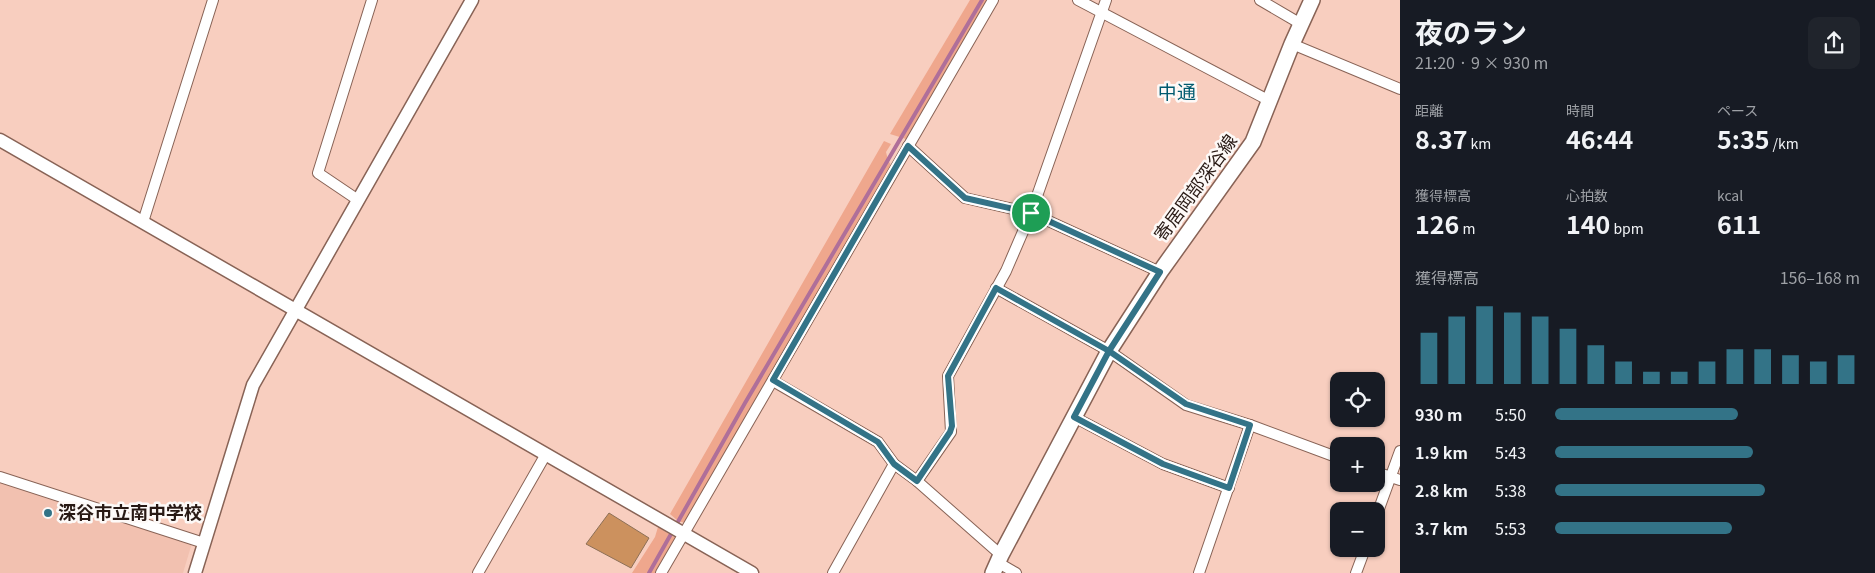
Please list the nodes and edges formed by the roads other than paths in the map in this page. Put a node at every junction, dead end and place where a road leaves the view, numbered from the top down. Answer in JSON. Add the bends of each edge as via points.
{"nodes":[{"id":1,"x":213,"y":0,"type":"edge"},
{"id":2,"x":372,"y":0,"type":"edge"},
{"id":3,"x":472,"y":0,"type":"edge"},
{"id":4,"x":993,"y":0,"type":"edge"},
{"id":5,"x":1078,"y":0,"type":"edge"},
{"id":6,"x":1106,"y":0,"type":"edge"},
{"id":7,"x":1260,"y":0,"type":"edge"},
{"id":8,"x":1312,"y":0,"type":"edge"},
{"id":9,"x":1101,"y":13,"type":"junction"},
{"id":10,"x":1301,"y":24,"type":"junction"},
{"id":11,"x":1292,"y":44,"type":"junction"},
{"id":12,"x":1400,"y":89,"type":"edge"},
{"id":13,"x":1270,"y":101,"type":"junction"},
{"id":14,"x":0,"y":140,"type":"edge"},
{"id":15,"x":908,"y":146,"type":"junction"},
{"id":16,"x":358,"y":200,"type":"junction"},
{"id":17,"x":1031,"y":213,"type":"junction"},
{"id":18,"x":143,"y":222,"type":"junction"},
{"id":19,"x":1160,"y":272,"type":"junction"},
{"id":20,"x":996,"y":288,"type":"junction"},
{"id":21,"x":295,"y":310,"type":"junction"},
{"id":22,"x":1109,"y":351,"type":"junction"},
{"id":23,"x":773,"y":380,"type":"junction"},
{"id":24,"x":1074,"y":417,"type":"junction"},
{"id":25,"x":1250,"y":425,"type":"junction"},
{"id":26,"x":1400,"y":451,"type":"edge"},
{"id":27,"x":546,"y":454,"type":"junction"},
{"id":28,"x":1330,"y":455,"type":"edge"},
{"id":29,"x":894,"y":464,"type":"junction"},
{"id":30,"x":0,"y":477,"type":"edge"},
{"id":31,"x":1395,"y":478,"type":"edge"},
{"id":32,"x":917,"y":481,"type":"junction"},
{"id":33,"x":1229,"y":488,"type":"junction"},
{"id":34,"x":1383,"y":502,"type":"edge"},
{"id":35,"x":684,"y":535,"type":"junction"},
{"id":36,"x":204,"y":543,"type":"junction"},
{"id":37,"x":1362,"y":557,"type":"edge"},
{"id":38,"x":997,"y":563,"type":"edge"},
{"id":39,"x":195,"y":573,"type":"edge"},
{"id":40,"x":478,"y":573,"type":"edge"},
{"id":41,"x":661,"y":573,"type":"edge"},
{"id":42,"x":752,"y":573,"type":"edge"},
{"id":43,"x":834,"y":573,"type":"edge"},
{"id":44,"x":1016,"y":573,"type":"edge"},
{"id":45,"x":1199,"y":573,"type":"edge"},
{"id":46,"x":1356,"y":573,"type":"edge"}],
"edges":[{"from":1,"to":18,"type":"street"},
{"from":2,"to":16,"type":"street","via":[[318,173]]},
{"from":3,"to":16,"type":"street"},
{"from":4,"to":15,"type":"street"},
{"from":5,"to":9,"type":"street"},
{"from":6,"to":9,"type":"street"},
{"from":7,"to":10,"type":"street"},
{"from":8,"to":10,"type":"main road","name":"寄居岡部深谷線"},
{"from":9,"to":13,"type":"street"},
{"from":9,"to":17,"type":"street"},
{"from":10,"to":11,"type":"main road","name":"寄居岡部深谷線"},
{"from":11,"to":12,"type":"street"},
{"from":11,"to":13,"type":"main road","name":"寄居岡部深谷線"},
{"from":13,"to":19,"type":"main road","name":"寄居岡部深谷線","via":[[1253,142]]},
{"from":14,"to":18,"type":"street"},
{"from":15,"to":17,"type":"street","via":[[965,198]]},
{"from":15,"to":23,"type":"street"},
{"from":16,"to":21,"type":"street"},
{"from":17,"to":19,"type":"street"},
{"from":17,"to":20,"type":"street"},
{"from":18,"to":21,"type":"street"},
{"from":19,"to":22,"type":"main road","name":"寄居岡部深谷線"},
{"from":20,"to":22,"type":"street"},
{"from":20,"to":32,"type":"street","via":[[948,376],[950,432]]},
{"from":21,"to":27,"type":"street"},
{"from":21,"to":36,"type":"street","via":[[253,385]]},
{"from":22,"to":24,"type":"main road","name":"寄居岡部深谷線"},
{"from":22,"to":25,"type":"street","via":[[1186,404]]},
{"from":23,"to":29,"type":"street","via":[[878,442]]},
{"from":23,"to":35,"type":"street"},
{"from":24,"to":33,"type":"street","via":[[1163,464]]},
{"from":24,"to":38,"type":"main road","name":"寄居岡部深谷線"},
{"from":25,"to":28,"type":"street"},
{"from":25,"to":33,"type":"street"},
{"from":26,"to":31,"type":"street"},
{"from":27,"to":35,"type":"street"},
{"from":27,"to":40,"type":"street"},
{"from":29,"to":32,"type":"street"},
{"from":29,"to":43,"type":"street"},
{"from":30,"to":36,"type":"street"},
{"from":31,"to":34,"type":"street"},
{"from":32,"to":38,"type":"street"},
{"from":33,"to":45,"type":"street"},
{"from":35,"to":41,"type":"street"},
{"from":35,"to":42,"type":"street"},
{"from":36,"to":39,"type":"street"},
{"from":37,"to":46,"type":"street"},
{"from":38,"to":44,"type":"street"}]}
